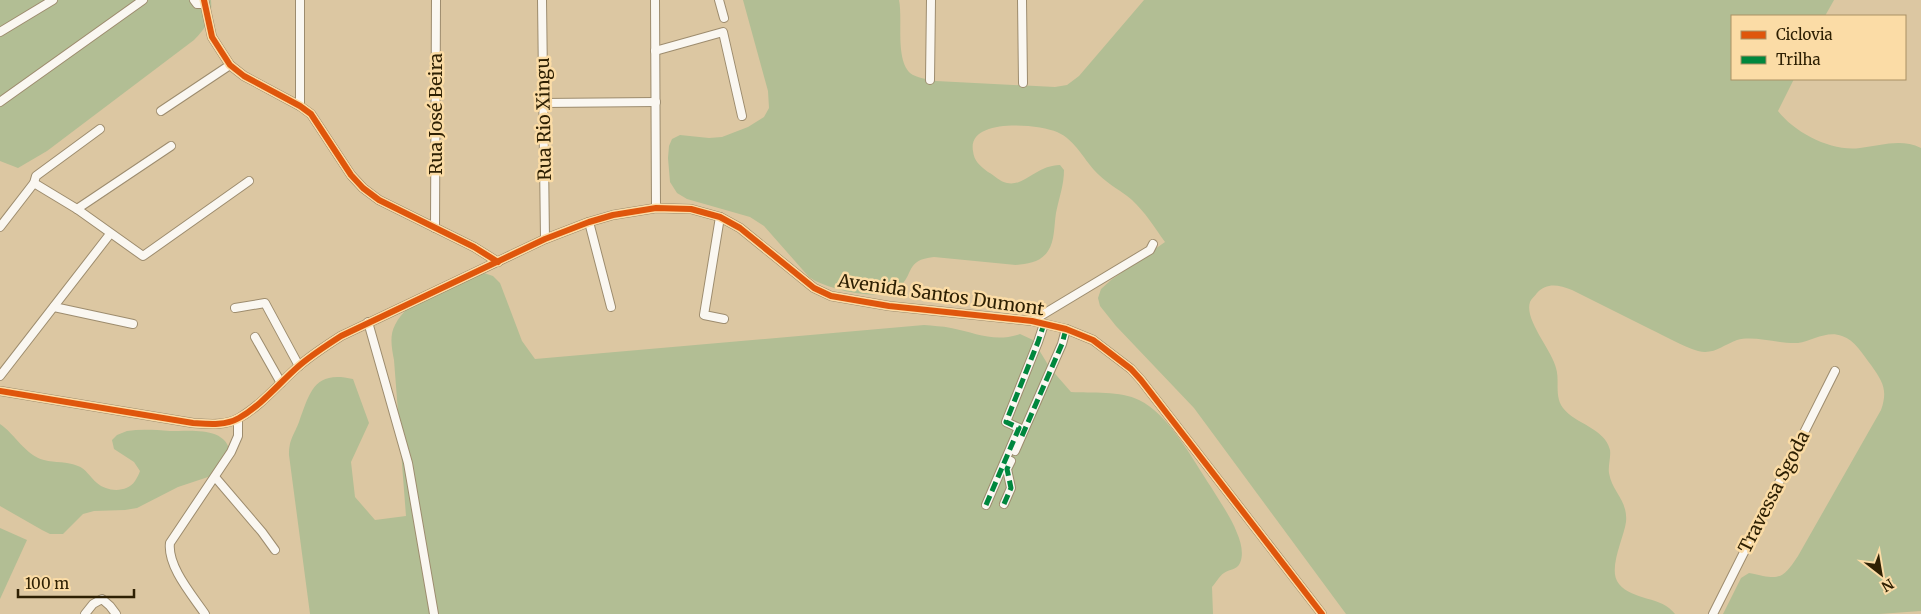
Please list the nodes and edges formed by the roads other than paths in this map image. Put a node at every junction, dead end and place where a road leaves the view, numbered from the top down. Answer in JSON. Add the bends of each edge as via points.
{"nodes":[{"id":1,"x":53,"y":0,"type":"edge"},
{"id":2,"x":143,"y":0,"type":"edge"},
{"id":3,"x":194,"y":0,"type":"edge"},
{"id":4,"x":300,"y":0,"type":"edge"},
{"id":5,"x":436,"y":0,"type":"edge"},
{"id":6,"x":542,"y":0,"type":"edge"},
{"id":7,"x":655,"y":0,"type":"edge"},
{"id":8,"x":719,"y":0,"type":"edge"},
{"id":9,"x":930,"y":0,"type":"edge"},
{"id":10,"x":1022,"y":0,"type":"edge"},
{"id":11,"x":204,"y":2,"type":"edge"},
{"id":12,"x":724,"y":18,"type":"dead end"},
{"id":13,"x":0,"y":32,"type":"edge"},
{"id":14,"x":655,"y":51,"type":"junction"},
{"id":15,"x":230,"y":65,"type":"junction"},
{"id":16,"x":930,"y":80,"type":"dead end"},
{"id":17,"x":1023,"y":83,"type":"dead end"},
{"id":18,"x":0,"y":102,"type":"edge"},
{"id":19,"x":656,"y":102,"type":"junction"},
{"id":20,"x":543,"y":103,"type":"junction"},
{"id":21,"x":300,"y":106,"type":"junction"},
{"id":22,"x":162,"y":111,"type":"dead end"},
{"id":23,"x":742,"y":116,"type":"dead end"},
{"id":24,"x":100,"y":129,"type":"dead end"},
{"id":25,"x":171,"y":146,"type":"dead end"},
{"id":26,"x":249,"y":181,"type":"dead end"},
{"id":27,"x":34,"y":183,"type":"junction"},
{"id":28,"x":656,"y":208,"type":"junction"},
{"id":29,"x":77,"y":209,"type":"junction"},
{"id":30,"x":720,"y":217,"type":"junction"},
{"id":31,"x":589,"y":222,"type":"junction"},
{"id":32,"x":0,"y":227,"type":"edge"},
{"id":33,"x":435,"y":228,"type":"junction"},
{"id":34,"x":110,"y":234,"type":"junction"},
{"id":35,"x":546,"y":239,"type":"junction"},
{"id":36,"x":1153,"y":244,"type":"dead end"},
{"id":37,"x":498,"y":262,"type":"junction"},
{"id":38,"x":54,"y":307,"type":"junction"},
{"id":39,"x":611,"y":307,"type":"dead end"},
{"id":40,"x":235,"y":308,"type":"dead end"},
{"id":41,"x":724,"y":319,"type":"dead end"},
{"id":42,"x":1032,"y":321,"type":"junction"},
{"id":43,"x":368,"y":322,"type":"junction"},
{"id":44,"x":133,"y":324,"type":"dead end"},
{"id":45,"x":1044,"y":324,"type":"junction"},
{"id":46,"x":1066,"y":328,"type":"junction"},
{"id":47,"x":255,"y":337,"type":"dead end"},
{"id":48,"x":300,"y":366,"type":"junction"},
{"id":49,"x":1835,"y":371,"type":"dead end"},
{"id":50,"x":0,"y":376,"type":"edge"},
{"id":51,"x":281,"y":383,"type":"junction"},
{"id":52,"x":0,"y":391,"type":"edge"},
{"id":53,"x":238,"y":418,"type":"junction"},
{"id":54,"x":215,"y":476,"type":"junction"},
{"id":55,"x":1004,"y":504,"type":"dead end"},
{"id":56,"x":986,"y":506,"type":"dead end"},
{"id":57,"x":275,"y":550,"type":"dead end"},
{"id":58,"x":85,"y":614,"type":"edge"},
{"id":59,"x":116,"y":614,"type":"edge"},
{"id":60,"x":205,"y":614,"type":"edge"},
{"id":61,"x":434,"y":614,"type":"edge"},
{"id":62,"x":1322,"y":614,"type":"edge"},
{"id":63,"x":1712,"y":614,"type":"edge"}],
"edges":[{"from":1,"to":13,"type":"street"},
{"from":2,"to":18,"type":"street"},
{"from":3,"to":11,"type":"street","via":[[197,4]]},
{"from":4,"to":21,"type":"street"},
{"from":5,"to":33,"type":"street","name":"Rua José Beira"},
{"from":6,"to":20,"type":"street","name":"Rua Rio Xingu"},
{"from":7,"to":14,"type":"street"},
{"from":8,"to":12,"type":"street"},
{"from":9,"to":16,"type":"street"},
{"from":10,"to":17,"type":"street"},
{"from":11,"to":15,"type":"street","via":[[212,37]]},
{"from":14,"to":19,"type":"street"},
{"from":14,"to":23,"type":"street","via":[[723,32]]},
{"from":15,"to":21,"type":"street"},
{"from":15,"to":22,"type":"street"},
{"from":19,"to":20,"type":"street"},
{"from":19,"to":28,"type":"street"},
{"from":20,"to":35,"type":"street","name":"Rua Rio Xingu"},
{"from":21,"to":33,"type":"street","via":[[311,114],[363,188],[379,200]]},
{"from":24,"to":27,"type":"street","via":[[36,176]]},
{"from":25,"to":29,"type":"street"},
{"from":26,"to":34,"type":"street","via":[[143,256]]},
{"from":27,"to":29,"type":"street"},
{"from":27,"to":32,"type":"street"},
{"from":28,"to":30,"type":"street","name":"Avenida Santos Dumont","via":[[691,209]]},
{"from":28,"to":31,"type":"street","name":"Avenida Santos Dumont"},
{"from":29,"to":34,"type":"street"},
{"from":30,"to":41,"type":"street","via":[[704,315]]},
{"from":30,"to":42,"type":"street","name":"Avenida Santos Dumont","via":[[762,243],[814,288],[832,296],[889,306]]},
{"from":31,"to":35,"type":"street","name":"Avenida Santos Dumont"},
{"from":31,"to":39,"type":"street"},
{"from":33,"to":37,"type":"street"},
{"from":34,"to":38,"type":"street"},
{"from":35,"to":37,"type":"street","name":"Avenida Santos Dumont"},
{"from":36,"to":42,"type":"street","via":[[1150,250]]},
{"from":37,"to":43,"type":"street","name":"Avenida Santos Dumont"},
{"from":38,"to":44,"type":"street"},
{"from":38,"to":50,"type":"street"},
{"from":40,"to":48,"type":"street","via":[[264,303]]},
{"from":42,"to":45,"type":"street","name":"Avenida Santos Dumont"},
{"from":43,"to":48,"type":"street","name":"Avenida Santos Dumont","via":[[316,352]]},
{"from":43,"to":61,"type":"street","via":[[408,463]]},
{"from":45,"to":46,"type":"street","name":"Avenida Santos Dumont"},
{"from":45,"to":56,"type":"street","via":[[1006,422],[1020,428]]},
{"from":46,"to":55,"type":"street","via":[[1007,469],[1011,488]]},
{"from":46,"to":62,"type":"street","name":"Avenida Santos Dumont","via":[[1093,340],[1141,380]]},
{"from":47,"to":51,"type":"street"},
{"from":48,"to":51,"type":"street","name":"Avenida Santos Dumont"},
{"from":49,"to":63,"type":"street","name":"Travessa Sgoda"},
{"from":51,"to":53,"type":"street","name":"Avenida Santos Dumont"},
{"from":52,"to":53,"type":"street","name":"Avenida Santos Dumont","via":[[193,423],[213,424]]},
{"from":53,"to":54,"type":"street","via":[[238,436]]},
{"from":54,"to":57,"type":"street"},
{"from":54,"to":60,"type":"street","via":[[170,543],[168,554]]},
{"from":58,"to":59,"type":"street","via":[[93,604],[102,600]]}]}
